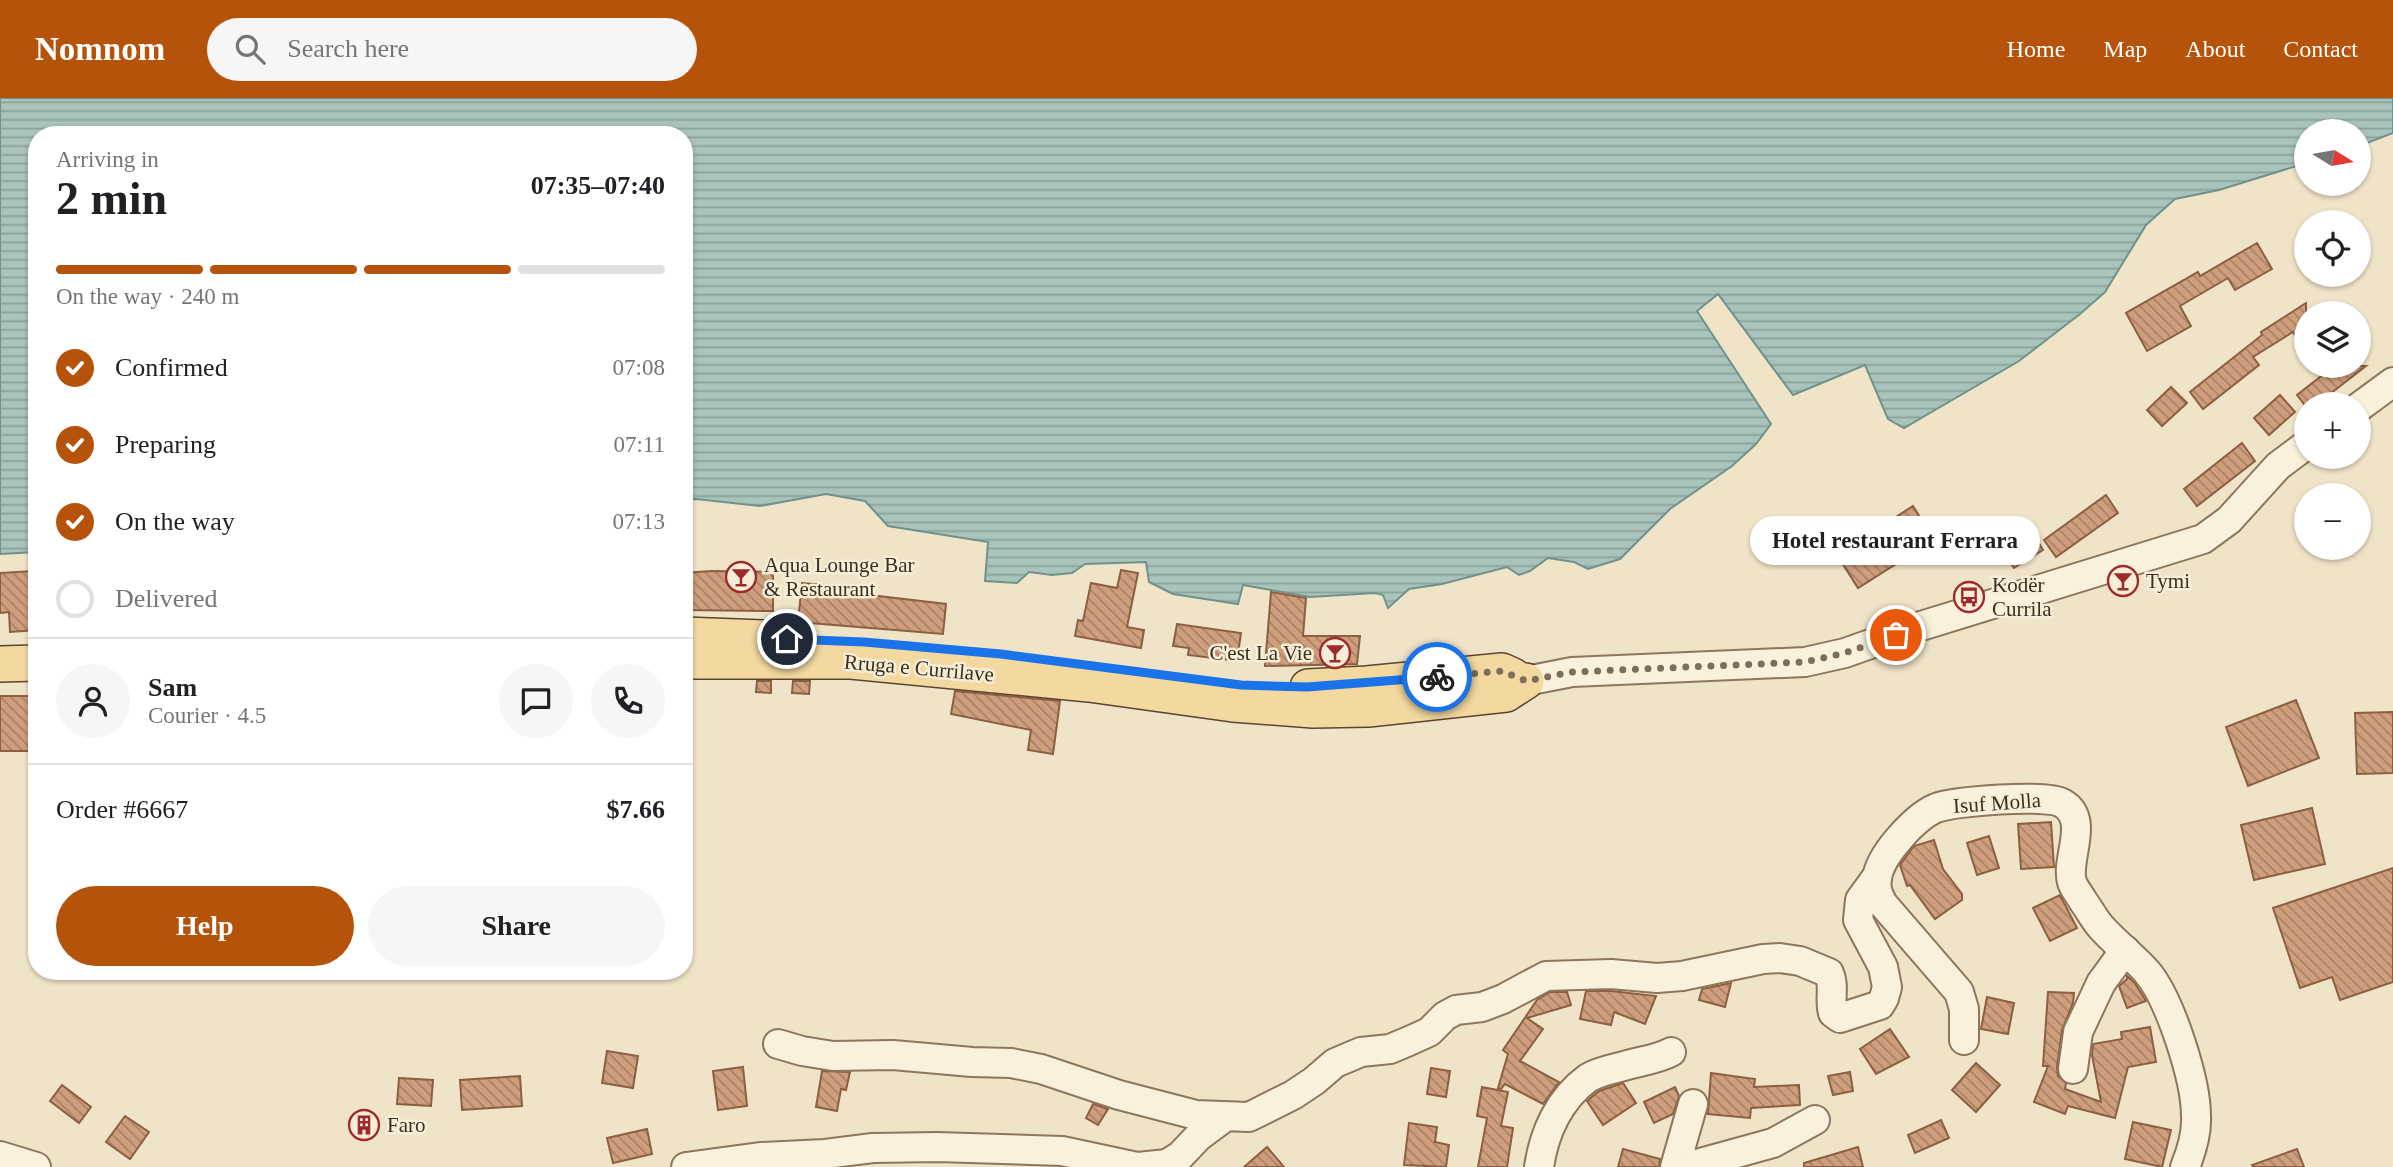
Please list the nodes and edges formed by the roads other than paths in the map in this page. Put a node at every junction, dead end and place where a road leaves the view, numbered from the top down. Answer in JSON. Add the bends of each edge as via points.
{"nodes":[{"id":1,"x":2393,"y":382,"type":"edge"},
{"id":2,"x":2371,"y":398,"type":"edge"},
{"id":3,"x":2294,"y":454,"type":"edge"},
{"id":4,"x":693,"y":635,"type":"edge"},
{"id":5,"x":28,"y":639,"type":"edge"},
{"id":6,"x":0,"y":640,"type":"edge"},
{"id":7,"x":693,"y":661,"type":"edge"},
{"id":8,"x":28,"y":663,"type":"edge"},
{"id":9,"x":0,"y":664,"type":"edge"},
{"id":10,"x":1526,"y":681,"type":"junction"},
{"id":11,"x":1877,"y":878,"type":"junction"},
{"id":12,"x":2125,"y":950,"type":"junction"},
{"id":13,"x":1964,"y":1040,"type":"dead end"},
{"id":14,"x":778,"y":1044,"type":"dead end"},
{"id":15,"x":1671,"y":1052,"type":"dead end"},
{"id":16,"x":2073,"y":1069,"type":"dead end"},
{"id":17,"x":1693,"y":1104,"type":"dead end"},
{"id":18,"x":1225,"y":1117,"type":"junction"},
{"id":19,"x":1815,"y":1120,"type":"dead end"},
{"id":20,"x":0,"y":1156,"type":"edge"},
{"id":21,"x":36,"y":1167,"type":"edge"},
{"id":22,"x":686,"y":1167,"type":"edge"},
{"id":23,"x":1138,"y":1167,"type":"edge"},
{"id":24,"x":1539,"y":1167,"type":"edge"},
{"id":25,"x":1675,"y":1167,"type":"edge"},
{"id":26,"x":1686,"y":1167,"type":"edge"},
{"id":27,"x":2185,"y":1167,"type":"edge"}],
"edges":[{"from":1,"to":2,"type":"street"},
{"from":3,"to":10,"type":"street","name":"Rruga e Currilave","via":[[2203,540],[1845,653],[1805,662],[1572,672]]},
{"from":4,"to":10,"type":"main road","name":"Rruga e Currilave","via":[[928,647],[1241,685],[1355,685],[1502,671]]},
{"from":5,"to":6,"type":"main road"},
{"from":7,"to":10,"type":"main road","name":"Rruga e Currilave","via":[[852,661],[1313,710],[1368,709],[1506,694]]},
{"from":8,"to":9,"type":"main road"},
{"from":11,"to":12,"type":"street","name":"Isuf Molla","via":[[1881,863],[1911,825],[1935,808],[2046,798],[2064,804],[2074,815],[2072,882],[2101,927]]},
{"from":11,"to":13,"type":"street","via":[[1883,904],[1959,992]]},
{"from":11,"to":18,"type":"street","via":[[1860,900],[1858,920],[1883,967],[1887,986],[1880,1005],[1840,1017],[1830,1004],[1829,973],[1780,958],[1657,978],[1546,976],[1482,1007],[1455,1010],[1429,1032],[1390,1049],[1361,1052],[1335,1063],[1293,1095],[1249,1117]]},
{"from":12,"to":16,"type":"street","via":[[2101,984],[2078,1032]]},
{"from":12,"to":27,"type":"street","name":"Isuf Molla","via":[[2158,991],[2193,1083],[2196,1116],[2193,1147]]},
{"from":14,"to":18,"type":"street","via":[[833,1056],[1012,1063],[1196,1115]]},
{"from":15,"to":24,"type":"street","via":[[1590,1076],[1553,1119]]},
{"from":17,"to":25,"type":"street"},
{"from":18,"to":23,"type":"street","via":[[1174,1160]]},
{"from":19,"to":26,"type":"street","via":[[1773,1143]]},
{"from":20,"to":21,"type":"street"},
{"from":22,"to":23,"type":"street","via":[[760,1157],[937,1147],[1062,1151]]}]}
